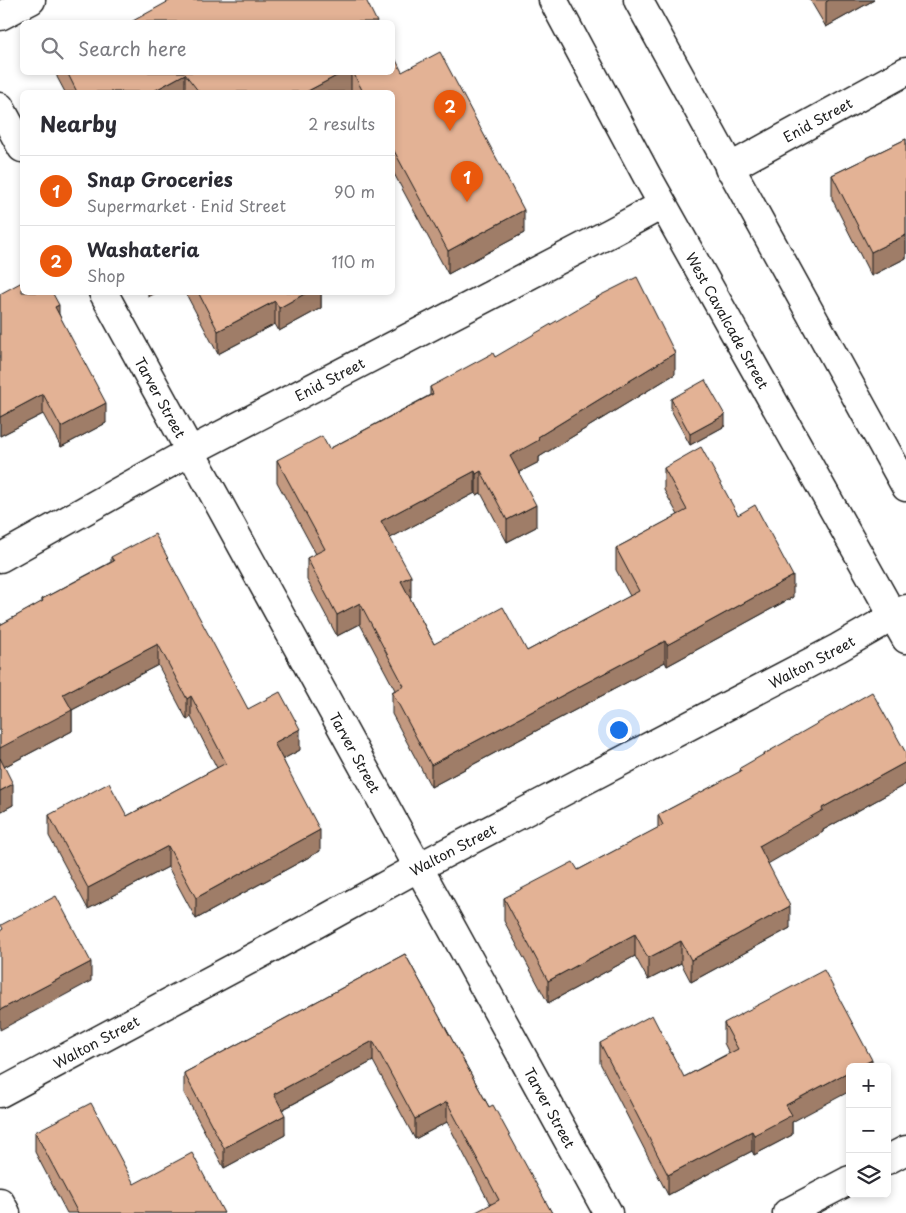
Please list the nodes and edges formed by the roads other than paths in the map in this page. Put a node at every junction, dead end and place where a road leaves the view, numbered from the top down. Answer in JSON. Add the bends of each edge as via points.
{"nodes":[{"id":1,"x":31,"y":0,"type":"edge"},
{"id":2,"x":553,"y":0,"type":"edge"},
{"id":3,"x":638,"y":0,"type":"edge"},
{"id":4,"x":0,"y":16,"type":"edge"},
{"id":5,"x":906,"y":71,"type":"edge"},
{"id":6,"x":0,"y":107,"type":"edge"},
{"id":7,"x":20,"y":144,"type":"edge"},
{"id":8,"x":730,"y":168,"type":"junction"},
{"id":9,"x":662,"y":204,"type":"junction"},
{"id":10,"x":105,"y":295,"type":"edge"},
{"id":11,"x":191,"y":451,"type":"junction"},
{"id":12,"x":906,"y":487,"type":"edge"},
{"id":13,"x":0,"y":558,"type":"edge"},
{"id":14,"x":902,"y":621,"type":"edge"},
{"id":15,"x":419,"y":867,"type":"junction"},
{"id":16,"x":0,"y":1093,"type":"edge"},
{"id":17,"x":906,"y":1150,"type":"edge"},
{"id":18,"x":891,"y":1158,"type":"edge"},
{"id":19,"x":846,"y":1182,"type":"edge"},
{"id":20,"x":0,"y":1202,"type":"edge"},
{"id":21,"x":6,"y":1213,"type":"edge"},
{"id":22,"x":608,"y":1213,"type":"edge"},
{"id":23,"x":787,"y":1213,"type":"edge"}],
"edges":[{"from":1,"to":4,"type":"street"},
{"from":2,"to":9,"type":"street","name":"West Cavalcade Street"},
{"from":3,"to":8,"type":"street"},
{"from":5,"to":8,"type":"street","name":"Enid Street"},
{"from":6,"to":7,"type":"street"},
{"from":8,"to":12,"type":"street"},
{"from":9,"to":11,"type":"street","name":"Enid Street"},
{"from":9,"to":14,"type":"street","name":"West Cavalcade Street"},
{"from":10,"to":11,"type":"street","name":"Tarver Street"},
{"from":11,"to":13,"type":"street","name":"Enid Street"},
{"from":11,"to":15,"type":"street","name":"Tarver Street"},
{"from":14,"to":15,"type":"street","name":"Walton Street","via":[[829,652]]},
{"from":15,"to":16,"type":"street","name":"Walton Street"},
{"from":15,"to":22,"type":"street","name":"Tarver Street"},
{"from":17,"to":18,"type":"street"},
{"from":19,"to":23,"type":"street"},
{"from":20,"to":21,"type":"street"}]}
